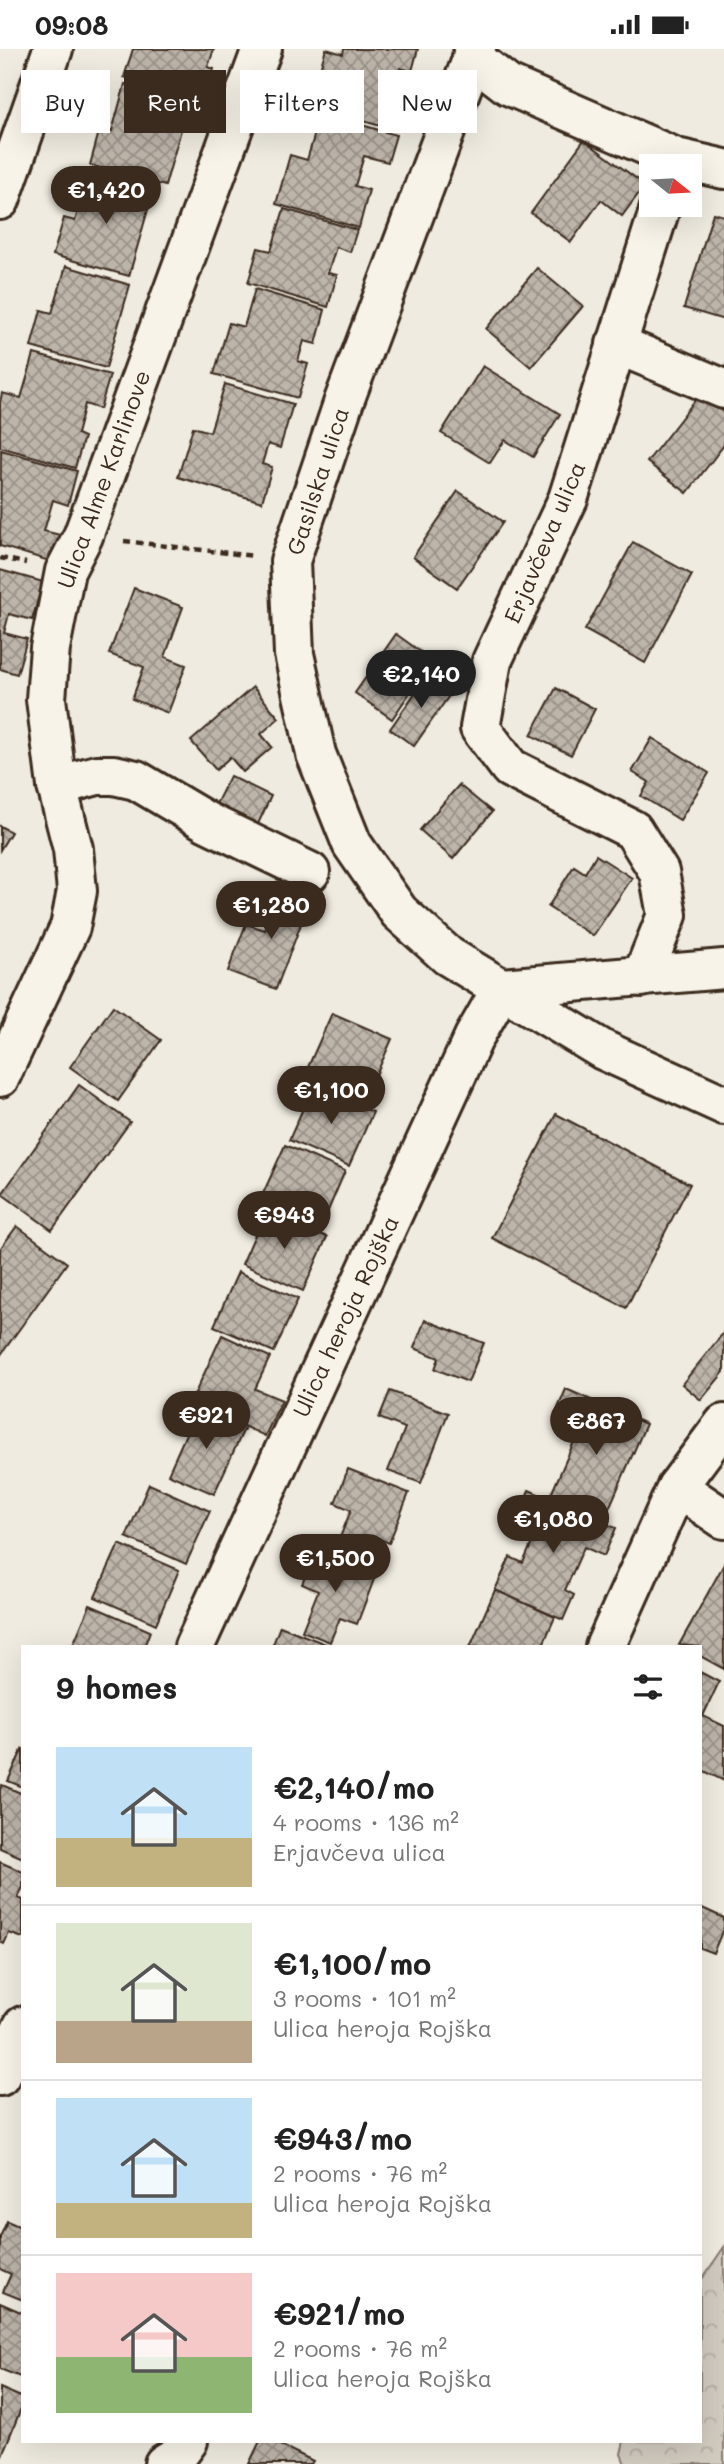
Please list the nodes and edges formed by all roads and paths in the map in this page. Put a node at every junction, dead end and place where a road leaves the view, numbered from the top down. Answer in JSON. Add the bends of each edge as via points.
{"nodes":[{"id":1,"x":53,"y":49,"type":"edge"},
{"id":2,"x":262,"y":49,"type":"edge"},
{"id":3,"x":474,"y":53,"type":"edge"},
{"id":4,"x":657,"y":154,"type":"edge"},
{"id":5,"x":702,"y":166,"type":"edge"},
{"id":6,"x":724,"y":169,"type":"edge"},
{"id":7,"x":0,"y":199,"type":"edge"},
{"id":8,"x":657,"y":217,"type":"edge"},
{"id":9,"x":616,"y":344,"type":"junction"},
{"id":10,"x":724,"y":389,"type":"edge"},
{"id":11,"x":83,"y":536,"type":"junction"},
{"id":12,"x":290,"y":561,"type":"junction"},
{"id":13,"x":57,"y":786,"type":"junction"},
{"id":14,"x":310,"y":872,"type":"dead end"},
{"id":15,"x":724,"y":969,"type":"edge"},
{"id":16,"x":642,"y":977,"type":"junction"},
{"id":17,"x":502,"y":988,"type":"junction"},
{"id":18,"x":11,"y":1028,"type":"edge"},
{"id":19,"x":0,"y":1077,"type":"edge"},
{"id":20,"x":724,"y":1105,"type":"edge"},
{"id":21,"x":724,"y":1424,"type":"edge"},
{"id":22,"x":677,"y":1487,"type":"junction"},
{"id":23,"x":724,"y":1519,"type":"edge"},
{"id":24,"x":195,"y":1645,"type":"edge"},
{"id":25,"x":606,"y":1645,"type":"edge"},
{"id":26,"x":21,"y":2030,"type":"edge"},
{"id":27,"x":0,"y":2076,"type":"edge"},
{"id":28,"x":187,"y":2443,"type":"edge"},
{"id":29,"x":164,"y":2464,"type":"edge"}],
"edges":[{"from":1,"to":7,"type":"street"},
{"from":2,"to":11,"type":"street","name":"Ulica Alme Karlinove"},
{"from":3,"to":4,"type":"street","via":[[508,85]]},
{"from":3,"to":12,"type":"street","name":"Gasilska ulica","via":[[344,401]]},
{"from":5,"to":6,"type":"street"},
{"from":8,"to":9,"type":"street","name":"Erjavčeva ulica"},
{"from":9,"to":10,"type":"street"},
{"from":9,"to":16,"type":"street","name":"Erjavčeva ulica","via":[[568,499],[492,661],[480,728],[510,768],[633,830],[659,872],[667,915]]},
{"from":11,"to":12,"type":"path"},
{"from":11,"to":13,"type":"street","name":"Ulica Alme Karlinove","via":[[65,571],[50,648],[46,699]]},
{"from":12,"to":17,"type":"street","name":"Gasilska ulica","via":[[294,654],[316,754],[352,844],[399,912],[448,956]]},
{"from":13,"to":14,"type":"street","via":[[97,775],[136,780],[207,822]]},
{"from":13,"to":18,"type":"street","name":"Ulica Alme Karlinove","via":[[73,849],[77,891],[70,927]]},
{"from":15,"to":16,"type":"street"},
{"from":16,"to":17,"type":"street"},
{"from":17,"to":20,"type":"street","name":"Gasilska ulica","via":[[603,1050]]},
{"from":17,"to":24,"type":"street","name":"Ulica heroja Rojška","via":[[474,1037]]},
{"from":18,"to":19,"type":"street","name":"Ulica Alme Karlinove"},
{"from":21,"to":22,"type":"street"},
{"from":22,"to":23,"type":"street"},
{"from":22,"to":25,"type":"street"},
{"from":26,"to":27,"type":"street"},
{"from":28,"to":29,"type":"street"}]}
